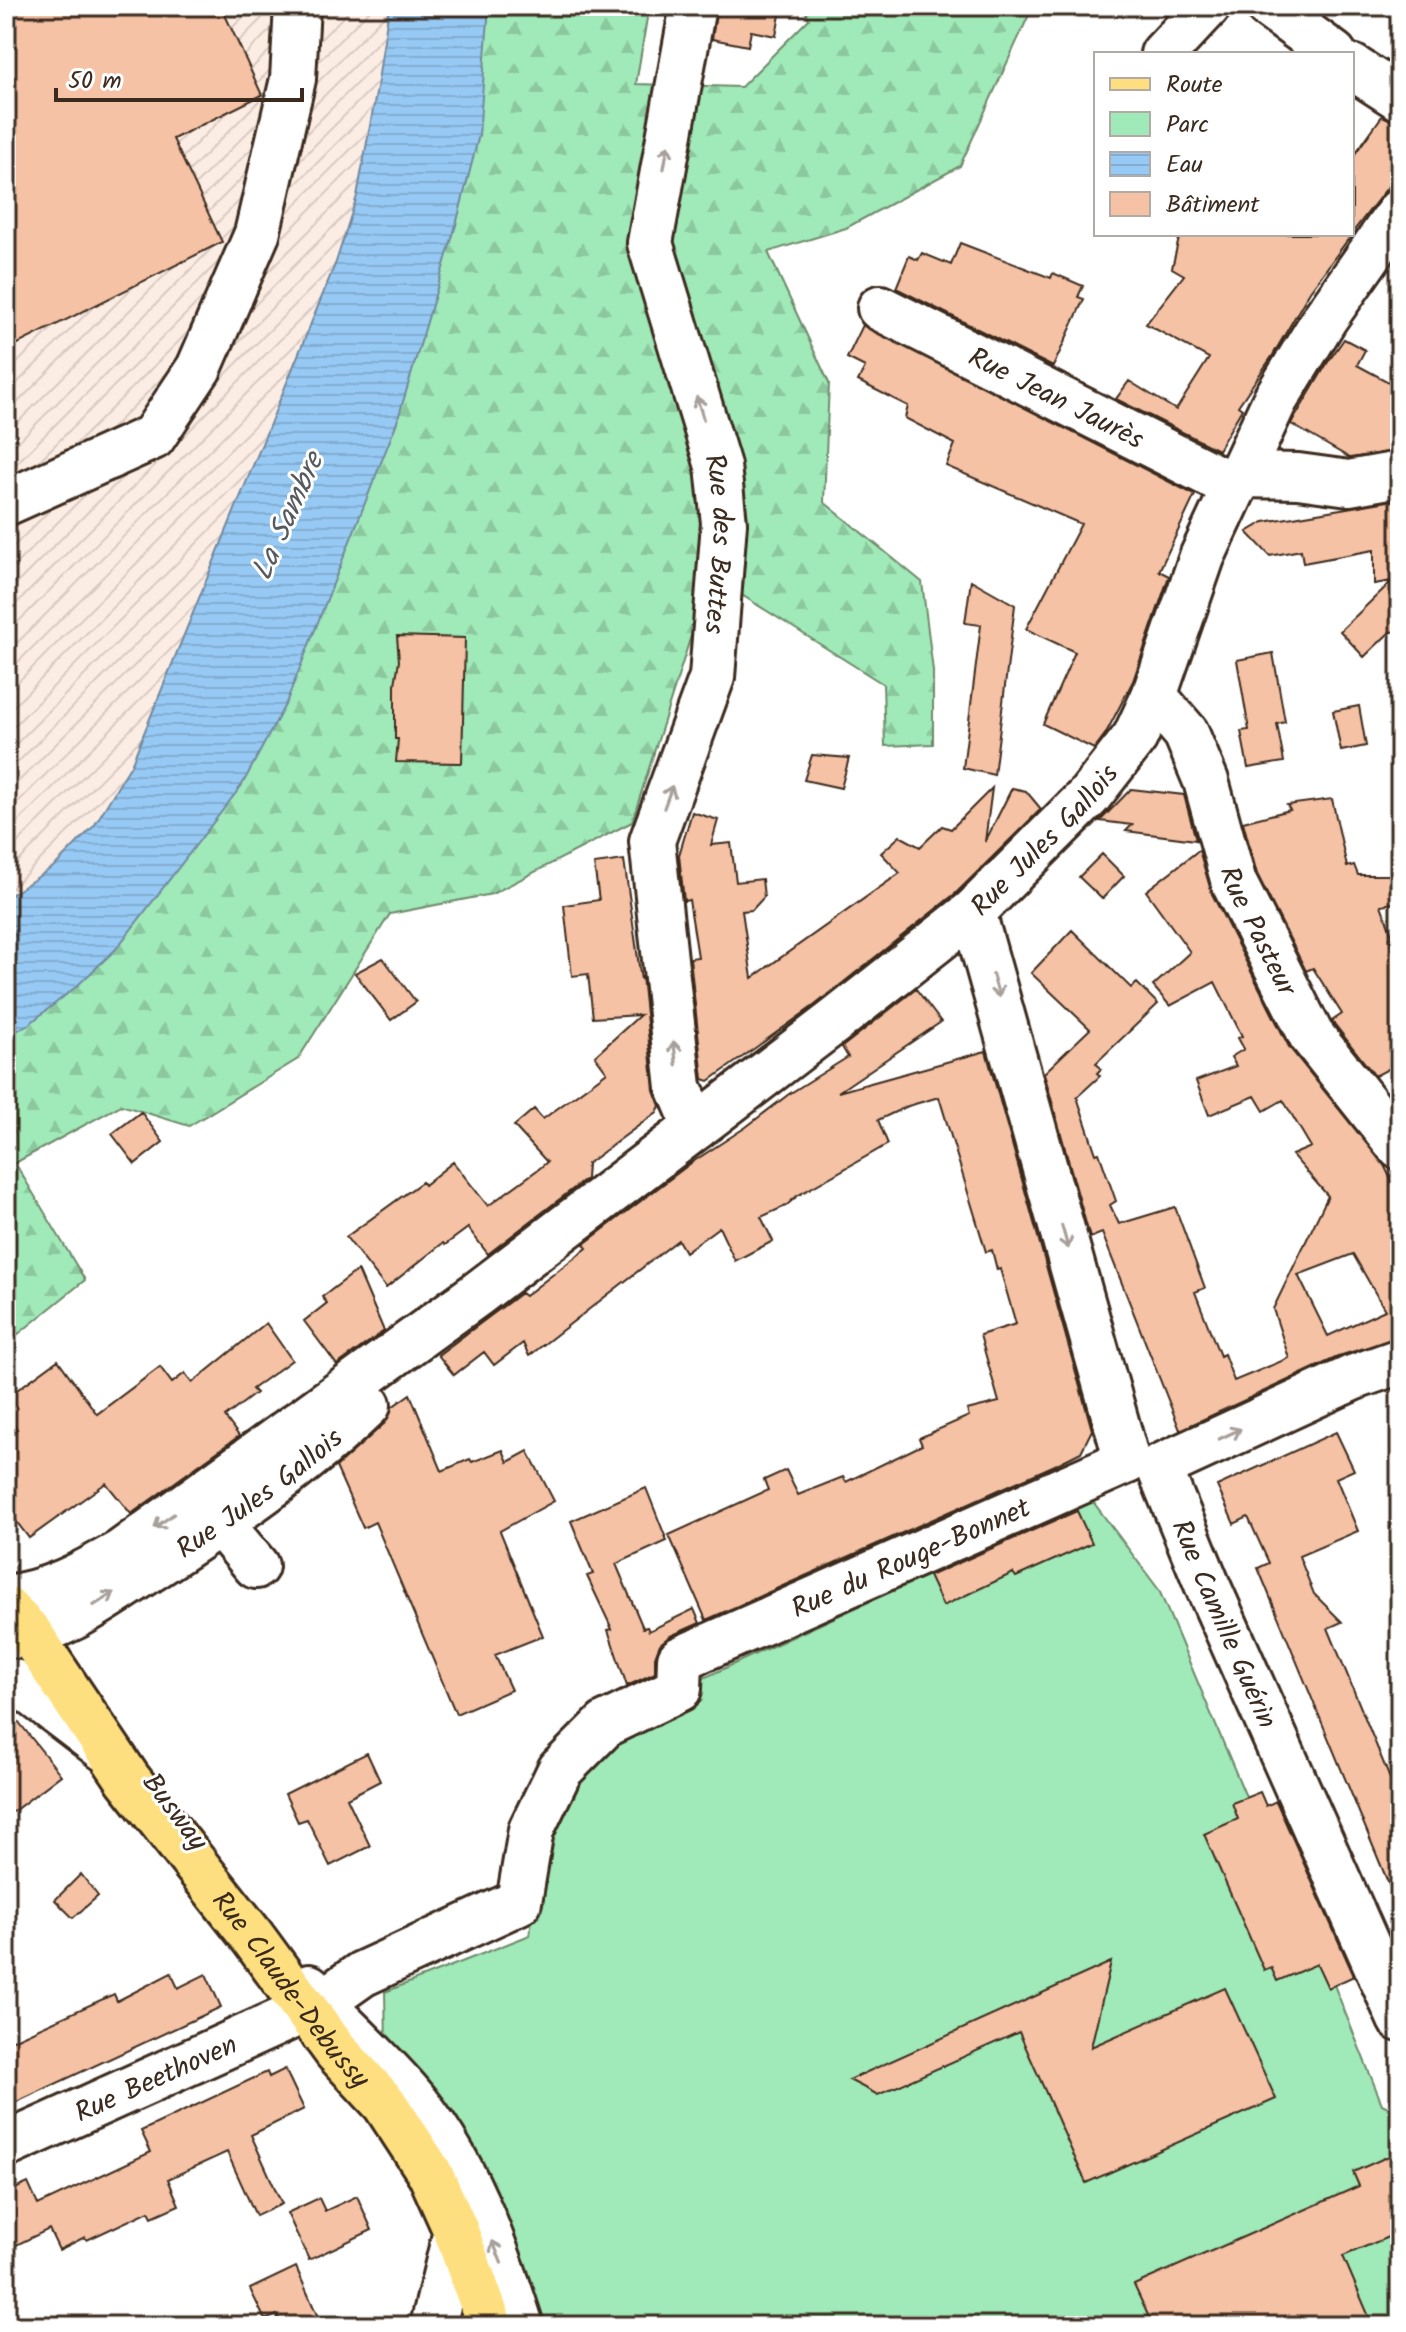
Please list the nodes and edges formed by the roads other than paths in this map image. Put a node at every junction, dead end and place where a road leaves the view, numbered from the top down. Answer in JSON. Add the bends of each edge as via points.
{"nodes":[{"id":1,"x":297,"y":6,"type":"edge"},
{"id":2,"x":693,"y":6,"type":"edge"},
{"id":3,"x":1208,"y":6,"type":"edge"},
{"id":4,"x":1268,"y":6,"type":"edge"},
{"id":5,"x":1165,"y":52,"type":"edge"},
{"id":6,"x":1331,"y":52,"type":"edge"},
{"id":7,"x":1354,"y":68,"type":"edge"},
{"id":8,"x":1400,"y":98,"type":"edge"},
{"id":9,"x":1400,"y":211,"type":"edge"},
{"id":10,"x":880,"y":308,"type":"dead end"},
{"id":11,"x":1400,"y":474,"type":"edge"},
{"id":12,"x":1238,"y":481,"type":"junction"},
{"id":13,"x":6,"y":503,"type":"edge"},
{"id":14,"x":1154,"y":696,"type":"junction"},
{"id":15,"x":973,"y":912,"type":"junction"},
{"id":16,"x":696,"y":1127,"type":"junction"},
{"id":17,"x":1400,"y":1147,"type":"edge"},
{"id":18,"x":476,"y":1295,"type":"junction"},
{"id":19,"x":1400,"y":1361,"type":"edge"},
{"id":20,"x":363,"y":1378,"type":"junction"},
{"id":21,"x":1143,"y":1464,"type":"junction"},
{"id":22,"x":219,"y":1524,"type":"junction"},
{"id":23,"x":256,"y":1566,"type":"dead end"},
{"id":24,"x":17,"y":1616,"type":"edge"},
{"id":25,"x":6,"y":1680,"type":"edge"},
{"id":26,"x":112,"y":1754,"type":"junction"},
{"id":27,"x":314,"y":2006,"type":"junction"},
{"id":28,"x":1400,"y":2019,"type":"edge"},
{"id":29,"x":6,"y":2145,"type":"edge"},
{"id":30,"x":456,"y":2231,"type":"junction"},
{"id":31,"x":433,"y":2326,"type":"edge"},
{"id":32,"x":490,"y":2326,"type":"edge"},
{"id":33,"x":521,"y":2326,"type":"edge"}],
"edges":[{"from":1,"to":13,"type":"street","via":[[293,79],[257,234],[199,368],[153,437]]},
{"from":16,"to":2,"type":"street","name":"Rue des Buttes","one_way":true,"via":[[679,1087],[652,841],[712,677],[724,523],[718,466],[650,243]]},
{"from":3,"to":5,"type":"street"},
{"from":4,"to":6,"type":"street"},
{"from":7,"to":8,"type":"street"},
{"from":9,"to":12,"type":"street","name":"Rue Jules Gallois","via":[[1275,400]]},
{"from":10,"to":12,"type":"street","name":"Rue Jean Jaurès"},
{"from":11,"to":12,"type":"street","name":"Rue Jean Jaurès","via":[[1349,483],[1298,476]]},
{"from":12,"to":14,"type":"street","name":"Rue Jules Gallois","via":[[1202,557]]},
{"from":14,"to":15,"type":"street","name":"Rue Jules Gallois","via":[[1135,737],[1089,796]]},
{"from":14,"to":17,"type":"street","name":"Rue Pasteur","via":[[1186,733],[1206,781],[1234,883],[1311,1035]]},
{"from":15,"to":16,"type":"street","name":"Rue Jules Gallois"},
{"from":15,"to":21,"type":"street","one_way":true},
{"from":16,"to":18,"type":"street","name":"Rue Jules Gallois"},
{"from":18,"to":20,"type":"street","name":"Rue Jules Gallois"},
{"from":18,"to":22,"type":"street","name":"Rue Jules Gallois","via":[[361,1411],[285,1478]]},
{"from":21,"to":19,"type":"street","one_way":true},
{"from":20,"to":22,"type":"street","via":[[326,1416],[212,1507]]},
{"from":20,"to":24,"type":"street","name":"Rue Jules Gallois","one_way":true,"via":[[120,1553]]},
{"from":21,"to":27,"type":"street","name":"Rue du Rouge-Bonnet","via":[[680,1659],[679,1689],[606,1724],[560,1770],[531,1830],[519,1902],[362,1974]]},
{"from":21,"to":28,"type":"street","name":"Rue Camille Guérin","via":[[1209,1589]]},
{"from":22,"to":23,"type":"street"},
{"from":24,"to":22,"type":"street","name":"Rue Jules Gallois","one_way":true,"via":[[79,1615]]},
{"from":24,"to":26,"type":"main road","name":"Rue Claude-Debussy"},
{"from":24,"to":27,"type":"street","name":"Busway","via":[[142,1766]]},
{"from":25,"to":26,"type":"street","name":"Busway","via":[[20,1684]]},
{"from":26,"to":27,"type":"main road","name":"Rue Claude-Debussy"},
{"from":27,"to":29,"type":"street","name":"Rue Beethoven"},
{"from":27,"to":30,"type":"main road","name":"Rue Claude-Debussy","via":[[336,2051],[385,2104],[430,2173]]},
{"from":33,"to":27,"type":"street","name":"Busway","one_way":true,"via":[[501,2263],[448,2148],[409,2092]]},
{"from":30,"to":31,"type":"street"},
{"from":30,"to":32,"type":"main road","name":"Rue Claude-Debussy"}]}
